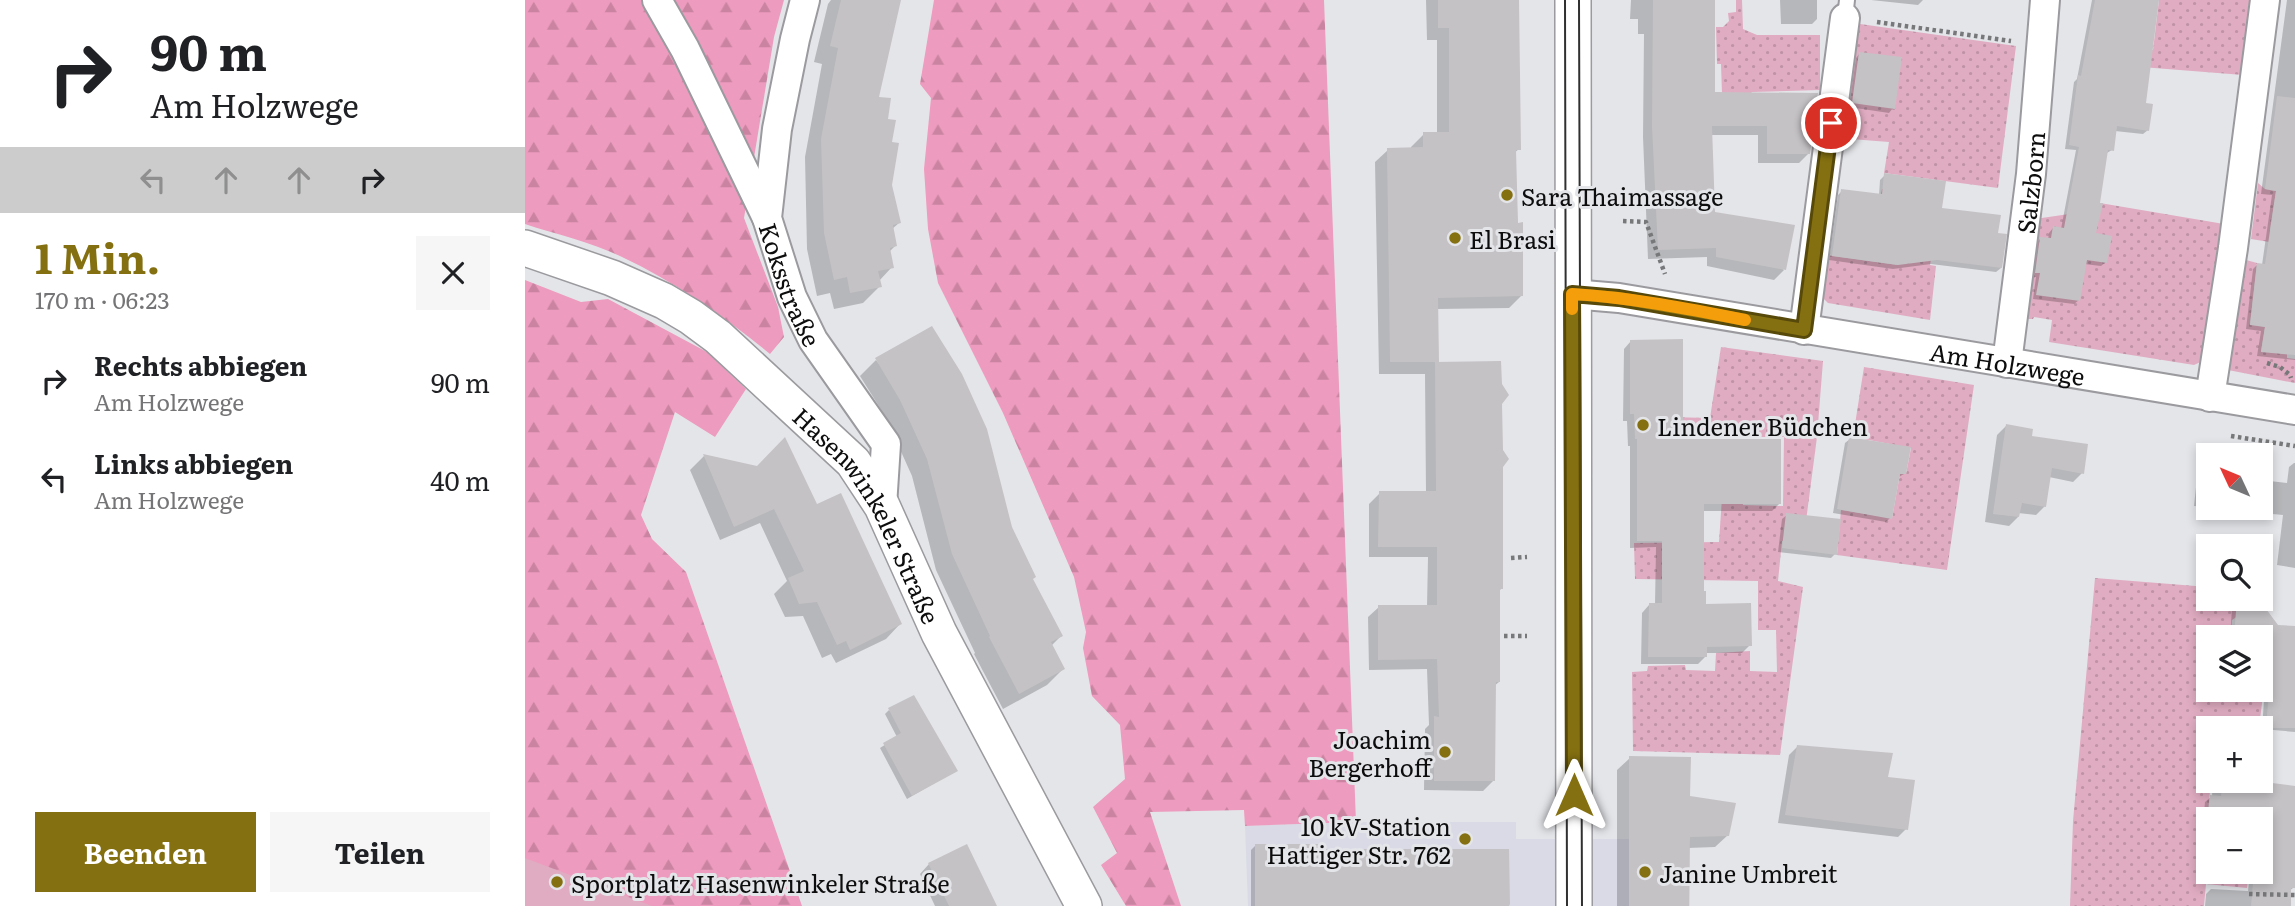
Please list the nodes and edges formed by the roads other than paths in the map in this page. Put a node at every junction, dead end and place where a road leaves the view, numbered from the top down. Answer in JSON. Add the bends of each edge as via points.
{"nodes":[{"id":1,"x":657,"y":0,"type":"edge"},
{"id":2,"x":805,"y":0,"type":"edge"},
{"id":3,"x":1573,"y":0,"type":"edge"},
{"id":4,"x":2045,"y":0,"type":"edge"},
{"id":5,"x":2265,"y":0,"type":"edge"},
{"id":6,"x":1846,"y":9,"type":"edge"},
{"id":7,"x":767,"y":218,"type":"junction"},
{"id":8,"x":525,"y":248,"type":"edge"},
{"id":9,"x":1572,"y":294,"type":"junction"},
{"id":10,"x":1804,"y":330,"type":"junction"},
{"id":11,"x":2007,"y":363,"type":"junction"},
{"id":12,"x":2210,"y":397,"type":"junction"},
{"id":13,"x":2295,"y":410,"type":"edge"},
{"id":14,"x":882,"y":506,"type":"junction"},
{"id":15,"x":1084,"y":906,"type":"edge"},
{"id":16,"x":1574,"y":906,"type":"edge"}],
"edges":[{"from":1,"to":7,"type":"street"},
{"from":2,"to":7,"type":"street","name":"Koksstraße","via":[[777,129]]},
{"from":3,"to":9,"type":"street"},
{"from":4,"to":11,"type":"street","name":"Salzborn","via":[[2031,174]]},
{"from":5,"to":12,"type":"street"},
{"from":6,"to":10,"type":"street"},
{"from":7,"to":14,"type":"street","name":"Koksstraße","via":[[792,297],[813,340],[886,444]]},
{"from":8,"to":14,"type":"street","name":"Hasenwinkeler Straße","via":[[612,278],[691,317],[848,457]]},
{"from":9,"to":10,"type":"street","name":"Am Holzwege"},
{"from":9,"to":16,"type":"street"},
{"from":10,"to":11,"type":"street","name":"Am Holzwege"},
{"from":11,"to":12,"type":"street","name":"Am Holzwege"},
{"from":12,"to":13,"type":"street","name":"Am Holzwege"},
{"from":14,"to":15,"type":"street","name":"Hasenwinkeler Straße","via":[[948,650]]}]}
